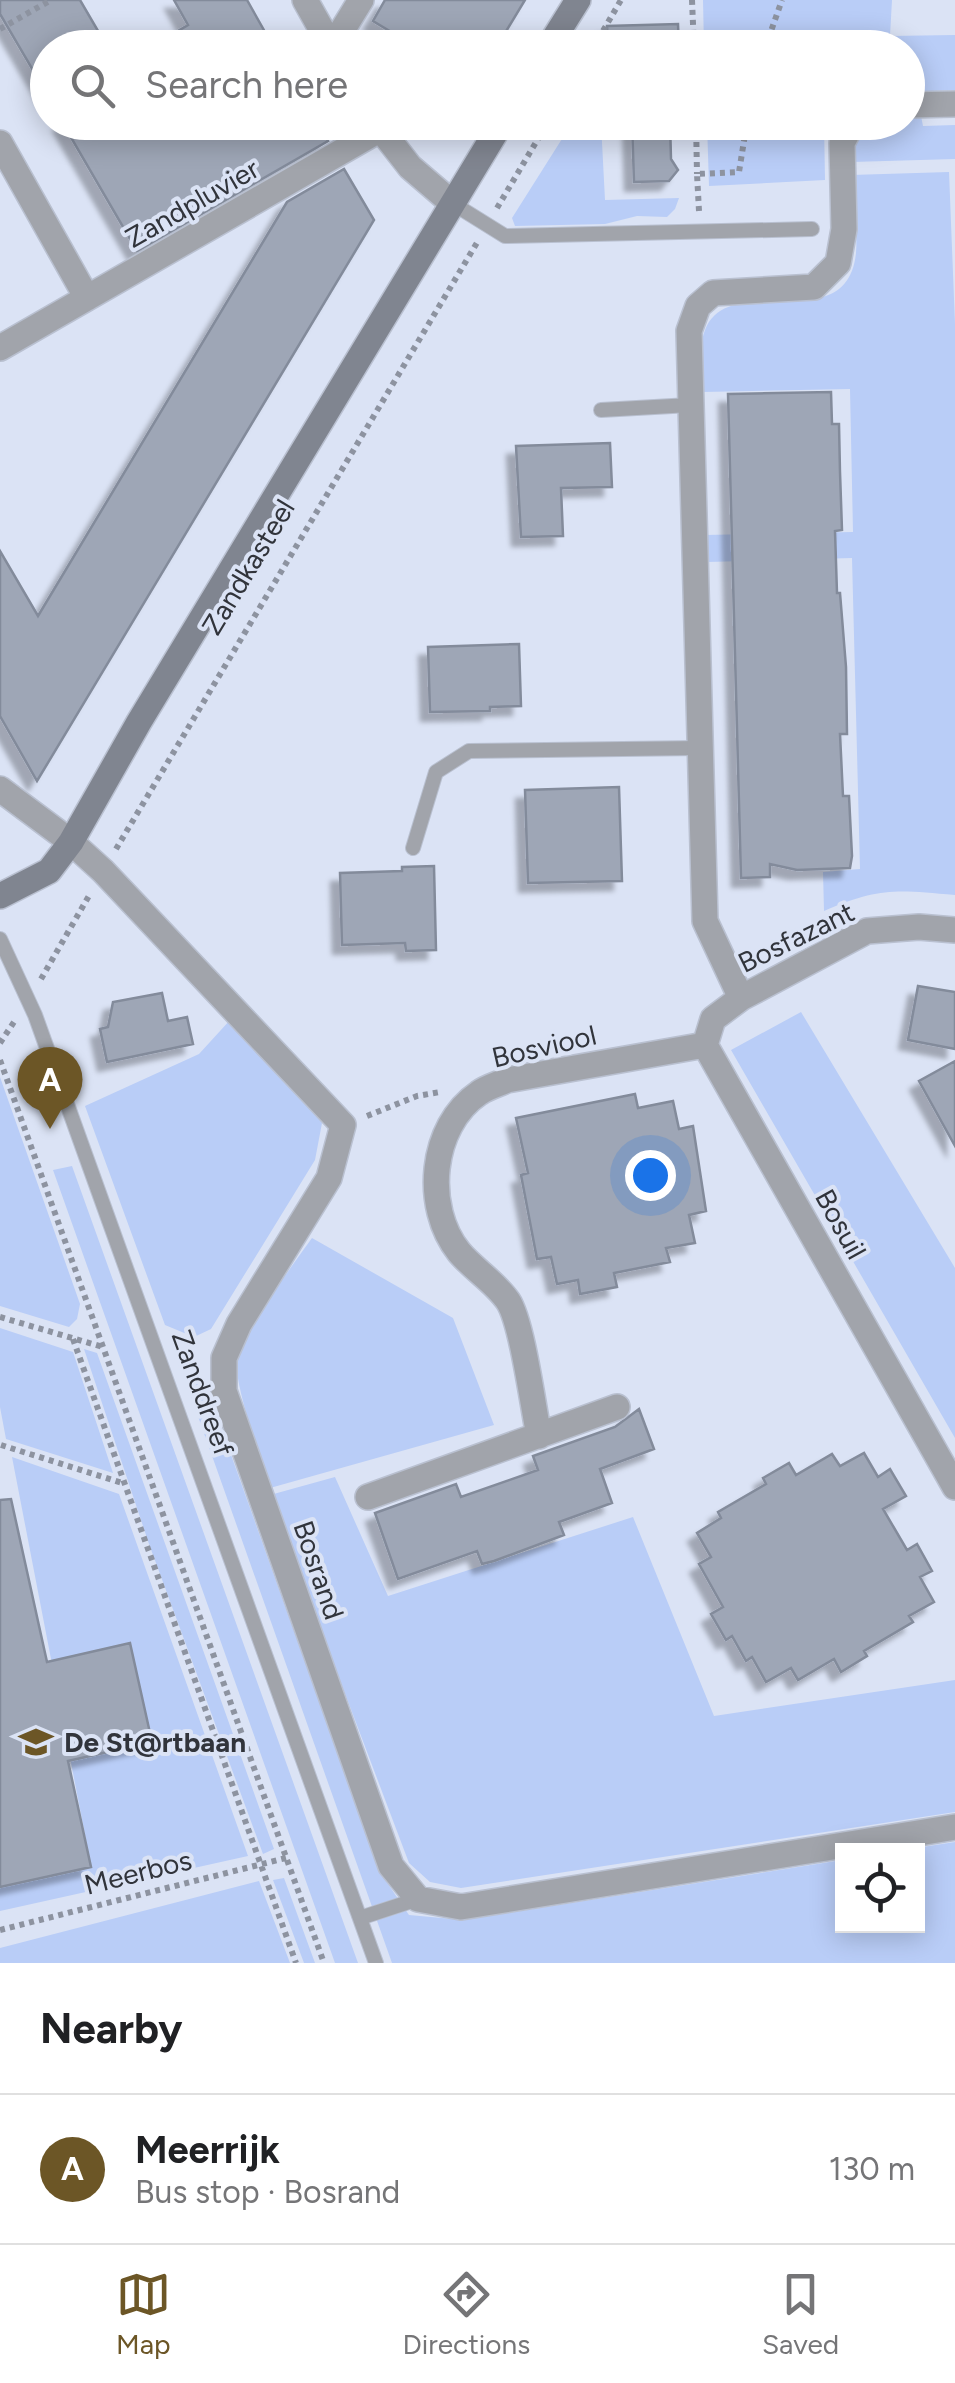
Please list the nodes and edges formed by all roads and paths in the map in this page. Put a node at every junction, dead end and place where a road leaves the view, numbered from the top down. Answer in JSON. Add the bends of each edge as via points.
{"nodes":[{"id":1,"x":51,"y":0,"type":"edge"},
{"id":2,"x":305,"y":0,"type":"edge"},
{"id":3,"x":360,"y":0,"type":"edge"},
{"id":4,"x":578,"y":0,"type":"edge"},
{"id":5,"x":621,"y":0,"type":"edge"},
{"id":6,"x":692,"y":0,"type":"edge"},
{"id":7,"x":782,"y":0,"type":"edge"},
{"id":8,"x":0,"y":29,"type":"edge"},
{"id":9,"x":322,"y":30,"type":"edge"},
{"id":10,"x":342,"y":30,"type":"edge"},
{"id":11,"x":559,"y":30,"type":"edge"},
{"id":12,"x":604,"y":30,"type":"edge"},
{"id":13,"x":693,"y":30,"type":"edge"},
{"id":14,"x":771,"y":30,"type":"edge"},
{"id":15,"x":925,"y":104,"type":"edge"},
{"id":16,"x":955,"y":104,"type":"edge"},
{"id":17,"x":353,"y":140,"type":"edge"},
{"id":18,"x":388,"y":140,"type":"edge"},
{"id":19,"x":491,"y":140,"type":"edge"},
{"id":20,"x":537,"y":140,"type":"edge"},
{"id":21,"x":696,"y":140,"type":"edge"},
{"id":22,"x":744,"y":140,"type":"edge"},
{"id":23,"x":844,"y":140,"type":"edge"},
{"id":24,"x":0,"y":143,"type":"edge"},
{"id":25,"x":697,"y":174,"type":"junction"},
{"id":26,"x":452,"y":204,"type":"junction"},
{"id":27,"x":487,"y":225,"type":"junction"},
{"id":28,"x":812,"y":229,"type":"dead end"},
{"id":29,"x":700,"y":230,"type":"junction"},
{"id":30,"x":87,"y":298,"type":"junction"},
{"id":31,"x":0,"y":348,"type":"edge"},
{"id":32,"x":690,"y":405,"type":"junction"},
{"id":33,"x":600,"y":410,"type":"dead end"},
{"id":34,"x":699,"y":748,"type":"junction"},
{"id":35,"x":0,"y":789,"type":"edge"},
{"id":36,"x":71,"y":842,"type":"junction"},
{"id":37,"x":412,"y":848,"type":"dead end"},
{"id":38,"x":104,"y":871,"type":"junction"},
{"id":39,"x":0,"y":896,"type":"edge"},
{"id":40,"x":955,"y":930,"type":"edge"},
{"id":41,"x":0,"y":939,"type":"edge"},
{"id":42,"x":740,"y":998,"type":"junction"},
{"id":43,"x":29,"y":1000,"type":"junction"},
{"id":44,"x":0,"y":1043,"type":"edge"},
{"id":45,"x":705,"y":1045,"type":"junction"},
{"id":46,"x":0,"y":1060,"type":"edge"},
{"id":47,"x":478,"y":1093,"type":"junction"},
{"id":48,"x":342,"y":1125,"type":"junction"},
{"id":49,"x":0,"y":1316,"type":"edge"},
{"id":50,"x":73,"y":1339,"type":"junction"},
{"id":51,"x":103,"y":1347,"type":"junction"},
{"id":52,"x":617,"y":1407,"type":"dead end"},
{"id":53,"x":539,"y":1436,"type":"junction"},
{"id":54,"x":0,"y":1445,"type":"edge"},
{"id":55,"x":124,"y":1484,"type":"junction"},
{"id":56,"x":955,"y":1487,"type":"edge"},
{"id":57,"x":368,"y":1496,"type":"dead end"},
{"id":58,"x":955,"y":1827,"type":"edge"},
{"id":59,"x":286,"y":1858,"type":"junction"},
{"id":60,"x":259,"y":1865,"type":"junction"},
{"id":61,"x":418,"y":1899,"type":"junction"},
{"id":62,"x":360,"y":1918,"type":"junction"},
{"id":63,"x":0,"y":1930,"type":"edge"},
{"id":64,"x":296,"y":1963,"type":"edge"},
{"id":65,"x":324,"y":1963,"type":"edge"},
{"id":66,"x":376,"y":1963,"type":"edge"}],
"edges":[{"from":1,"to":8,"type":"path"},
{"from":2,"to":9,"type":"street"},
{"from":3,"to":10,"type":"street"},
{"from":4,"to":11,"type":"street"},
{"from":5,"to":12,"type":"path"},
{"from":6,"to":13,"type":"path"},
{"from":7,"to":14,"type":"path"},
{"from":15,"to":16,"type":"street"},
{"from":17,"to":30,"type":"street","name":"Zandpluvier"},
{"from":18,"to":26,"type":"street"},
{"from":19,"to":26,"type":"street","name":"Zandkasteel"},
{"from":20,"to":27,"type":"path","name":"Zandkasteel"},
{"from":21,"to":25,"type":"path"},
{"from":22,"to":25,"type":"path","via":[[738,172]]},
{"from":23,"to":32,"type":"street","name":"Bosfazant","via":[[838,263],[814,286],[714,293],[698,306],[688,332]]},
{"from":24,"to":30,"type":"street"},
{"from":25,"to":29,"type":"path"},
{"from":26,"to":27,"type":"lane"},
{"from":26,"to":36,"type":"street","name":"Zandkasteel"},
{"from":27,"to":29,"type":"lane","via":[[505,236]]},
{"from":27,"to":38,"type":"path","name":"Zandkasteel"},
{"from":28,"to":29,"type":"lane"},
{"from":30,"to":31,"type":"street","name":"Zandpluvier"},
{"from":32,"to":33,"type":"lane"},
{"from":32,"to":34,"type":"street","name":"Bosfazant"},
{"from":34,"to":37,"type":"lane","via":[[469,751],[436,772]]},
{"from":34,"to":42,"type":"street","name":"Bosfazant","via":[[705,921]]},
{"from":35,"to":36,"type":"street"},
{"from":36,"to":38,"type":"street"},
{"from":36,"to":39,"type":"street","name":"Zandkasteel","via":[[49,871]]},
{"from":38,"to":43,"type":"path","name":"Zandkasteel"},
{"from":38,"to":48,"type":"street"},
{"from":40,"to":42,"type":"street","name":"Bosfazant","via":[[868,931]]},
{"from":41,"to":43,"type":"lane","name":"Zanddreef"},
{"from":42,"to":45,"type":"street","via":[[713,1018]]},
{"from":43,"to":44,"type":"path","name":"Zandkasteel"},
{"from":43,"to":62,"type":"lane","name":"Zanddreef"},
{"from":45,"to":47,"type":"street","name":"Bosviool","via":[[508,1080]]},
{"from":45,"to":56,"type":"street","name":"Bosuil"},
{"from":46,"to":51,"type":"path"},
{"from":47,"to":48,"type":"path","via":[[458,1088],[417,1096]]},
{"from":47,"to":53,"type":"street","name":"Bosviool","via":[[450,1128],[438,1156],[436,1186],[445,1229],[459,1252],[508,1302]]},
{"from":48,"to":61,"type":"street","name":"Bosrand","via":[[329,1178],[239,1324],[224,1358],[224,1392],[391,1866]]},
{"from":49,"to":50,"type":"path"},
{"from":50,"to":51,"type":"path"},
{"from":50,"to":55,"type":"path"},
{"from":51,"to":59,"type":"path"},
{"from":52,"to":53,"type":"street"},
{"from":53,"to":57,"type":"street"},
{"from":54,"to":55,"type":"path"},
{"from":55,"to":60,"type":"path"},
{"from":58,"to":61,"type":"street","via":[[462,1907]]},
{"from":59,"to":60,"type":"path","name":"Meerbos"},
{"from":59,"to":65,"type":"path"},
{"from":60,"to":63,"type":"path","name":"Meerbos"},
{"from":60,"to":64,"type":"path"},
{"from":61,"to":62,"type":"lane"},
{"from":62,"to":66,"type":"lane","name":"Zanddreef"}]}
